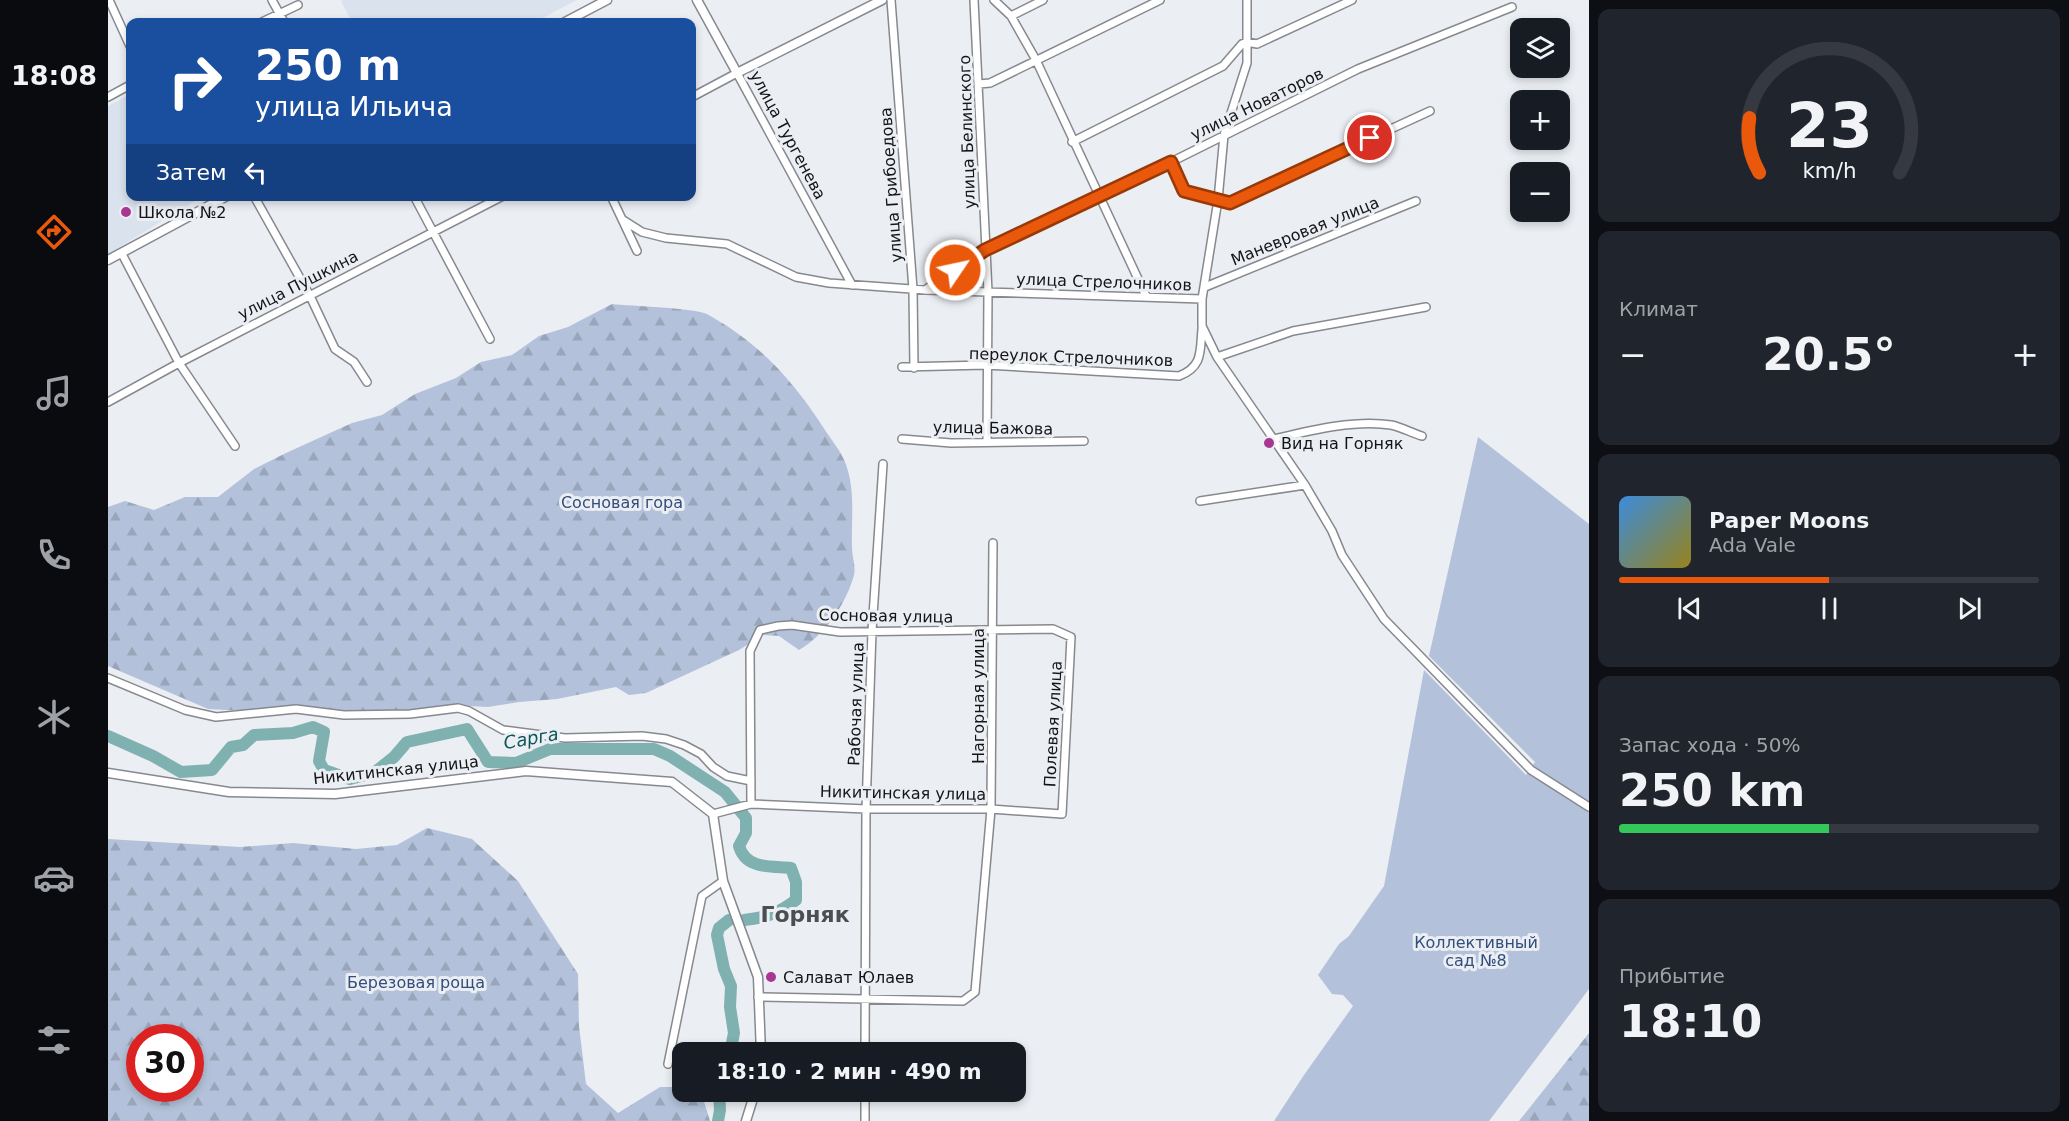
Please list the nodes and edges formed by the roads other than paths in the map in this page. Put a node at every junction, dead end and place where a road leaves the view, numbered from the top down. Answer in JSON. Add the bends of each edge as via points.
{"nodes":[{"id":1,"x":109,"y":0,"type":"edge"},
{"id":2,"x":272,"y":0,"type":"edge"},
{"id":3,"x":607,"y":0,"type":"edge"},
{"id":4,"x":697,"y":0,"type":"edge"},
{"id":5,"x":882,"y":0,"type":"edge"},
{"id":6,"x":891,"y":0,"type":"edge"},
{"id":7,"x":974,"y":0,"type":"edge"},
{"id":8,"x":994,"y":0,"type":"edge"},
{"id":9,"x":1043,"y":0,"type":"edge"},
{"id":10,"x":1160,"y":0,"type":"edge"},
{"id":11,"x":1246,"y":0,"type":"edge"},
{"id":12,"x":1352,"y":0,"type":"edge"},
{"id":13,"x":298,"y":5,"type":"dead end"},
{"id":14,"x":1512,"y":7,"type":"dead end"},
{"id":15,"x":279,"y":15,"type":"junction"},
{"id":16,"x":1011,"y":16,"type":"junction"},
{"id":17,"x":272,"y":18,"type":"edge"},
{"id":18,"x":281,"y":18,"type":"edge"},
{"id":19,"x":573,"y":18,"type":"edge"},
{"id":20,"x":126,"y":37,"type":"edge"},
{"id":21,"x":1247,"y":42,"type":"junction"},
{"id":22,"x":1036,"y":60,"type":"junction"},
{"id":23,"x":737,"y":73,"type":"junction"},
{"id":24,"x":979,"y":84,"type":"junction"},
{"id":25,"x":126,"y":87,"type":"edge"},
{"id":26,"x":696,"y":95,"type":"edge"},
{"id":27,"x":108,"y":97,"type":"edge"},
{"id":28,"x":1430,"y":111,"type":"dead end"},
{"id":29,"x":1224,"y":135,"type":"junction"},
{"id":30,"x":1072,"y":142,"type":"junction"},
{"id":31,"x":1171,"y":162,"type":"junction"},
{"id":32,"x":1099,"y":196,"type":"junction"},
{"id":33,"x":1218,"y":200,"type":"junction"},
{"id":34,"x":217,"y":201,"type":"edge"},
{"id":35,"x":257,"y":201,"type":"edge"},
{"id":36,"x":417,"y":201,"type":"edge"},
{"id":37,"x":494,"y":201,"type":"edge"},
{"id":38,"x":613,"y":201,"type":"edge"},
{"id":39,"x":1416,"y":201,"type":"dead end"},
{"id":40,"x":622,"y":220,"type":"junction"},
{"id":41,"x":433,"y":233,"type":"junction"},
{"id":42,"x":985,"y":250,"type":"junction"},
{"id":43,"x":638,"y":251,"type":"dead end"},
{"id":44,"x":122,"y":254,"type":"junction"},
{"id":45,"x":108,"y":260,"type":"edge"},
{"id":46,"x":852,"y":285,"type":"junction"},
{"id":47,"x":1205,"y":287,"type":"junction"},
{"id":48,"x":913,"y":289,"type":"junction"},
{"id":49,"x":925,"y":290,"type":"junction"},
{"id":50,"x":988,"y":292,"type":"junction"},
{"id":51,"x":310,"y":296,"type":"junction"},
{"id":52,"x":1146,"y":296,"type":"junction"},
{"id":53,"x":1202,"y":299,"type":"junction"},
{"id":54,"x":1426,"y":307,"type":"dead end"},
{"id":55,"x":1202,"y":326,"type":"junction"},
{"id":56,"x":490,"y":339,"type":"dead end"},
{"id":57,"x":1217,"y":357,"type":"junction"},
{"id":58,"x":178,"y":363,"type":"junction"},
{"id":59,"x":986,"y":365,"type":"junction"},
{"id":60,"x":902,"y":367,"type":"dead end"},
{"id":61,"x":914,"y":368,"type":"junction"},
{"id":62,"x":367,"y":382,"type":"dead end"},
{"id":63,"x":108,"y":402,"type":"edge"},
{"id":64,"x":1422,"y":436,"type":"dead end"},
{"id":65,"x":902,"y":439,"type":"dead end"},
{"id":66,"x":1274,"y":439,"type":"junction"},
{"id":67,"x":1084,"y":441,"type":"dead end"},
{"id":68,"x":987,"y":442,"type":"junction"},
{"id":69,"x":235,"y":446,"type":"dead end"},
{"id":70,"x":883,"y":464,"type":"dead end"},
{"id":71,"x":1305,"y":485,"type":"junction"},
{"id":72,"x":1200,"y":501,"type":"dead end"},
{"id":73,"x":993,"y":543,"type":"dead end"},
{"id":74,"x":992,"y":630,"type":"junction"},
{"id":75,"x":872,"y":632,"type":"junction"},
{"id":76,"x":1071,"y":637,"type":"joint"},
{"id":77,"x":108,"y":678,"type":"edge"},
{"id":78,"x":108,"y":773,"type":"edge"},
{"id":79,"x":751,"y":781,"type":"junction"},
{"id":80,"x":752,"y":804,"type":"junction"},
{"id":81,"x":1589,"y":807,"type":"edge"},
{"id":82,"x":866,"y":809,"type":"junction"},
{"id":83,"x":991,"y":809,"type":"junction"},
{"id":84,"x":1062,"y":813,"type":"joint"},
{"id":85,"x":713,"y":814,"type":"junction"},
{"id":86,"x":723,"y":881,"type":"junction"},
{"id":87,"x":758,"y":997,"type":"junction"},
{"id":88,"x":866,"y":999,"type":"junction"},
{"id":89,"x":760,"y":1042,"type":"edge"},
{"id":90,"x":866,"y":1042,"type":"edge"},
{"id":91,"x":668,"y":1064,"type":"dead end"},
{"id":92,"x":752,"y":1102,"type":"edge"},
{"id":93,"x":865,"y":1102,"type":"edge"},
{"id":94,"x":746,"y":1121,"type":"edge"},
{"id":95,"x":865,"y":1121,"type":"edge"}],
"edges":[{"from":1,"to":20,"type":"street"},
{"from":2,"to":15,"type":"street"},
{"from":3,"to":19,"type":"street"},
{"from":4,"to":23,"type":"street","name":"улица Тургенева"},
{"from":5,"to":23,"type":"street"},
{"from":6,"to":48,"type":"street","name":"улица Грибоедова"},
{"from":7,"to":24,"type":"street","name":"улица Белинского"},
{"from":8,"to":16,"type":"street"},
{"from":9,"to":16,"type":"street"},
{"from":10,"to":22,"type":"street"},
{"from":11,"to":21,"type":"street","name":"переулок Стрелочников"},
{"from":12,"to":21,"type":"street","via":[[1257,44]]},
{"from":13,"to":15,"type":"street"},
{"from":14,"to":29,"type":"street","name":"улица Новаторов","via":[[1358,69]]},
{"from":15,"to":17,"type":"street"},
{"from":15,"to":18,"type":"street"},
{"from":16,"to":22,"type":"street"},
{"from":21,"to":29,"type":"street","name":"переулок Стрелочников","via":[[1247,63]]},
{"from":21,"to":30,"type":"street","via":[[1223,66]]},
{"from":22,"to":24,"type":"street","via":[[990,83]]},
{"from":22,"to":30,"type":"street"},
{"from":23,"to":26,"type":"street"},
{"from":23,"to":46,"type":"street","name":"улица Тургенева"},
{"from":24,"to":42,"type":"street","name":"улица Белинского"},
{"from":25,"to":27,"type":"street"},
{"from":28,"to":33,"type":"street","via":[[1230,203]]},
{"from":29,"to":31,"type":"street","name":"улица Новаторов"},
{"from":29,"to":33,"type":"street","name":"переулок Стрелочников"},
{"from":30,"to":32,"type":"street"},
{"from":31,"to":32,"type":"street","name":"улица Новаторов"},
{"from":31,"to":33,"type":"street","via":[[1184,191]]},
{"from":32,"to":42,"type":"street","name":"улица Новаторов"},
{"from":32,"to":52,"type":"street"},
{"from":33,"to":47,"type":"street","name":"переулок Стрелочников"},
{"from":34,"to":44,"type":"street"},
{"from":35,"to":51,"type":"street"},
{"from":36,"to":41,"type":"street"},
{"from":37,"to":41,"type":"street","name":"улица Пушкина"},
{"from":38,"to":40,"type":"street"},
{"from":39,"to":47,"type":"street","name":"Маневровая улица"},
{"from":40,"to":43,"type":"street"},
{"from":40,"to":46,"type":"street","name":"улица Стрелочников","via":[[642,232],[666,238],[727,244],[796,278]]},
{"from":41,"to":51,"type":"street","name":"улица Пушкина"},
{"from":41,"to":56,"type":"street"},
{"from":42,"to":49,"type":"street","name":"улица Новаторов"},
{"from":42,"to":50,"type":"street","name":"улица Белинского"},
{"from":44,"to":45,"type":"street"},
{"from":44,"to":58,"type":"street"},
{"from":46,"to":48,"type":"street","name":"улица Стрелочников"},
{"from":47,"to":53,"type":"street","name":"переулок Стрелочников"},
{"from":48,"to":49,"type":"street","name":"улица Стрелочников"},
{"from":48,"to":61,"type":"street","name":"улица Грибоедова"},
{"from":49,"to":50,"type":"street","name":"улица Стрелочников"},
{"from":50,"to":52,"type":"street","name":"улица Стрелочников"},
{"from":50,"to":59,"type":"street","name":"улица Белинского"},
{"from":51,"to":58,"type":"street","name":"улица Пушкина"},
{"from":51,"to":62,"type":"street","via":[[335,349],[354,362]]},
{"from":52,"to":53,"type":"street","name":"улица Стрелочников"},
{"from":53,"to":55,"type":"street","name":"переулок Стрелочников"},
{"from":54,"to":57,"type":"street","via":[[1293,331]]},
{"from":55,"to":57,"type":"street"},
{"from":55,"to":59,"type":"street","name":"переулок Стрелочников","via":[[1199,359],[1189,372],[1179,376]]},
{"from":57,"to":66,"type":"street"},
{"from":58,"to":63,"type":"street","name":"улица Пушкина"},
{"from":58,"to":69,"type":"street"},
{"from":59,"to":61,"type":"street","name":"переулок Стрелочников"},
{"from":59,"to":68,"type":"street","name":"улица Белинского"},
{"from":60,"to":61,"type":"street","name":"переулок Стрелочников"},
{"from":64,"to":66,"type":"street","via":[[1391,425],[1364,425]]},
{"from":65,"to":68,"type":"street","name":"улица Бажова"},
{"from":66,"to":71,"type":"street"},
{"from":67,"to":68,"type":"street","name":"улица Бажова"},
{"from":70,"to":75,"type":"street","name":"Рабочая улица"},
{"from":71,"to":72,"type":"street"},
{"from":71,"to":81,"type":"street","via":[[1342,555],[1384,619],[1531,770]]},
{"from":73,"to":74,"type":"street","name":"Нагорная улица"},
{"from":74,"to":75,"type":"street","name":"Сосновая улица"},
{"from":74,"to":76,"type":"street","name":"Сосновая улица","via":[[1053,629]]},
{"from":74,"to":83,"type":"street","name":"Нагорная улица"},
{"from":75,"to":79,"type":"street","name":"Сосновая улица","via":[[792,625],[760,630],[750,651]]},
{"from":75,"to":82,"type":"street","name":"Рабочая улица"},
{"from":76,"to":84,"type":"street","name":"Полевая улица"},
{"from":77,"to":79,"type":"street","via":[[184,710],[216,717],[296,709],[344,716],[458,708],[503,730],[565,738],[666,739],[701,754],[727,776]]},
{"from":78,"to":85,"type":"street","name":"Никитинская улица","via":[[229,792],[335,794],[526,771],[672,782]]},
{"from":79,"to":80,"type":"street"},
{"from":80,"to":82,"type":"street","name":"Никитинская улица"},
{"from":80,"to":85,"type":"street","name":"Никитинская улица"},
{"from":82,"to":83,"type":"street","name":"Никитинская улица"},
{"from":82,"to":88,"type":"street","name":"Рабочая улица"},
{"from":83,"to":84,"type":"street","name":"Никитинская улица"},
{"from":83,"to":88,"type":"street","name":"Нагорная улица","via":[[975,992],[963,1001]]},
{"from":85,"to":86,"type":"street"},
{"from":86,"to":87,"type":"street","via":[[758,976]]},
{"from":86,"to":91,"type":"street","via":[[702,896]]},
{"from":87,"to":88,"type":"street"},
{"from":87,"to":89,"type":"street"},
{"from":88,"to":90,"type":"street","name":"Рабочая улица"},
{"from":92,"to":94,"type":"street"},
{"from":93,"to":95,"type":"street"}]}
